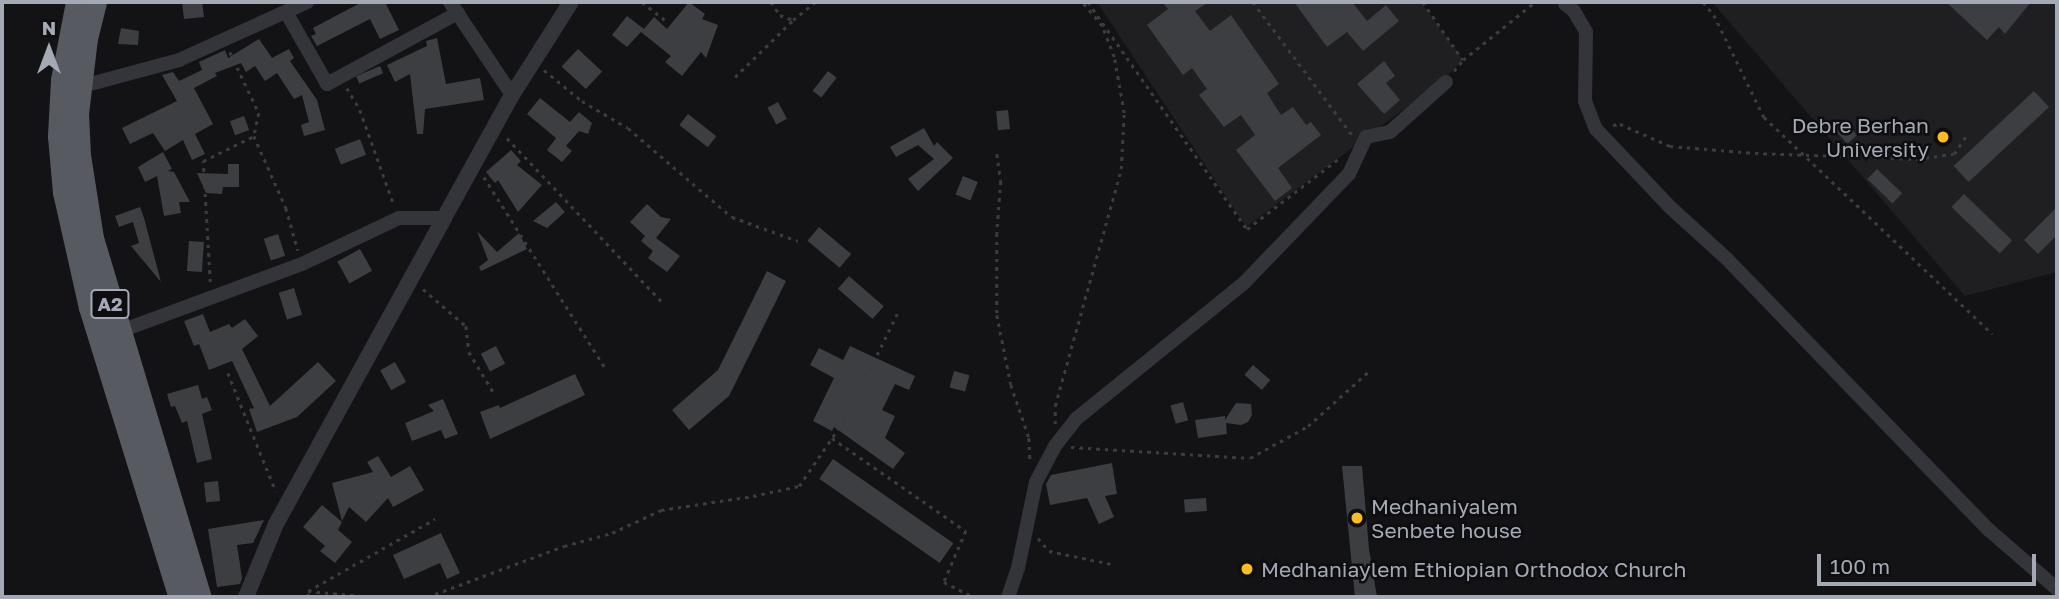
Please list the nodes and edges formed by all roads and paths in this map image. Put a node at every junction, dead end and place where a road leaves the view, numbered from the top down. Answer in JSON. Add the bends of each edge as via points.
{"nodes":[{"id":1,"x":76,"y":2,"type":"edge"},
{"id":2,"x":95,"y":2,"type":"edge"},
{"id":3,"x":307,"y":2,"type":"edge"},
{"id":4,"x":571,"y":2,"type":"edge"},
{"id":5,"x":642,"y":2,"type":"edge"},
{"id":6,"x":771,"y":2,"type":"edge"},
{"id":7,"x":815,"y":2,"type":"edge"},
{"id":8,"x":1082,"y":2,"type":"edge"},
{"id":9,"x":1088,"y":2,"type":"edge"},
{"id":10,"x":1253,"y":2,"type":"edge"},
{"id":11,"x":1423,"y":2,"type":"edge"},
{"id":12,"x":1535,"y":2,"type":"edge"},
{"id":13,"x":1703,"y":2,"type":"edge"},
{"id":14,"x":1565,"y":4,"type":"dead end"},
{"id":15,"x":454,"y":8,"type":"edge"},
{"id":16,"x":286,"y":12,"type":"junction"},
{"id":17,"x":665,"y":20,"type":"dead end"},
{"id":18,"x":793,"y":20,"type":"junction"},
{"id":19,"x":223,"y":40,"type":"junction"},
{"id":20,"x":1463,"y":60,"type":"junction"},
{"id":21,"x":534,"y":62,"type":"junction"},
{"id":22,"x":340,"y":77,"type":"junction"},
{"id":23,"x":736,"y":77,"type":"dead end"},
{"id":24,"x":1446,"y":82,"type":"joint"},
{"id":25,"x":79,"y":87,"type":"junction"},
{"id":26,"x":512,"y":95,"type":"junction"},
{"id":27,"x":495,"y":125,"type":"junction"},
{"id":28,"x":1596,"y":129,"type":"junction"},
{"id":29,"x":1968,"y":133,"type":"dead end"},
{"id":30,"x":254,"y":136,"type":"junction"},
{"id":31,"x":1358,"y":143,"type":"dead end"},
{"id":32,"x":1347,"y":152,"type":"dead end"},
{"id":33,"x":997,"y":154,"type":"dead end"},
{"id":34,"x":1804,"y":155,"type":"junction"},
{"id":35,"x":474,"y":162,"type":"junction"},
{"id":36,"x":399,"y":218,"type":"junction"},
{"id":37,"x":444,"y":218,"type":"junction"},
{"id":38,"x":798,"y":241,"type":"dead end"},
{"id":39,"x":302,"y":264,"type":"junction"},
{"id":40,"x":411,"y":279,"type":"junction"},
{"id":41,"x":211,"y":297,"type":"junction"},
{"id":42,"x":663,"y":303,"type":"dead end"},
{"id":43,"x":897,"y":314,"type":"dead end"},
{"id":44,"x":118,"y":332,"type":"junction"},
{"id":45,"x":1993,"y":334,"type":"dead end"},
{"id":46,"x":606,"y":369,"type":"dead end"},
{"id":47,"x":1368,"y":371,"type":"dead end"},
{"id":48,"x":228,"y":373,"type":"dead end"},
{"id":49,"x":495,"y":396,"type":"dead end"},
{"id":50,"x":832,"y":438,"type":"junction"},
{"id":51,"x":1055,"y":446,"type":"junction"},
{"id":52,"x":1030,"y":463,"type":"dead end"},
{"id":53,"x":284,"y":511,"type":"junction"},
{"id":54,"x":435,"y":519,"type":"dead end"},
{"id":55,"x":1026,"y":524,"type":"junction"},
{"id":56,"x":1111,"y":564,"type":"dead end"},
{"id":57,"x":2057,"y":589,"type":"edge"},
{"id":58,"x":308,"y":591,"type":"junction"},
{"id":59,"x":180,"y":597,"type":"edge"},
{"id":60,"x":200,"y":597,"type":"edge"},
{"id":61,"x":246,"y":597,"type":"edge"},
{"id":62,"x":308,"y":597,"type":"edge"},
{"id":63,"x":373,"y":597,"type":"edge"},
{"id":64,"x":427,"y":597,"type":"edge"},
{"id":65,"x":974,"y":597,"type":"edge"},
{"id":66,"x":1008,"y":597,"type":"edge"}],
"edges":[{"from":1,"to":59,"type":"highway","number":"A2","via":[[62,80],[59,136],[64,192],[90,307]]},
{"from":2,"to":25,"type":"highway","number":"A2"},
{"from":3,"to":16,"type":"street"},
{"from":4,"to":21,"type":"street"},
{"from":5,"to":17,"type":"path"},
{"from":6,"to":18,"type":"path","via":[[780,15]]},
{"from":7,"to":18,"type":"path"},
{"from":8,"to":51,"type":"path","via":[[1102,26],[1114,57],[1124,113],[1122,158],[1055,406]]},
{"from":9,"to":32,"type":"path","via":[[1247,229]]},
{"from":10,"to":31,"type":"path"},
{"from":11,"to":20,"type":"path"},
{"from":12,"to":20,"type":"path"},
{"from":13,"to":34,"type":"path","via":[[1714,15],[1764,117]]},
{"from":14,"to":28,"type":"street","via":[[1586,32],[1585,102]]},
{"from":15,"to":22,"type":"street"},
{"from":15,"to":26,"type":"street"},
{"from":16,"to":19,"type":"street"},
{"from":16,"to":22,"type":"street","via":[[327,84]]},
{"from":18,"to":23,"type":"path"},
{"from":19,"to":25,"type":"street","via":[[178,60]]},
{"from":19,"to":30,"type":"path","via":[[259,113]]},
{"from":20,"to":24,"type":"path"},
{"from":21,"to":26,"type":"street"},
{"from":21,"to":38,"type":"path","via":[[582,101],[628,128],[732,217]]},
{"from":22,"to":36,"type":"path","via":[[360,110]]},
{"from":24,"to":51,"type":"street","via":[[1390,132],[1366,137],[1349,174],[1244,283],[1076,419]]},
{"from":25,"to":44,"type":"highway","number":"A2","via":[[84,192]]},
{"from":26,"to":27,"type":"street"},
{"from":27,"to":35,"type":"street"},
{"from":27,"to":42,"type":"path"},
{"from":28,"to":34,"type":"path","via":[[1620,124],[1670,146]]},
{"from":28,"to":57,"type":"street","via":[[1989,530]]},
{"from":29,"to":34,"type":"path","via":[[1954,154],[1917,159]]},
{"from":30,"to":39,"type":"path","via":[[286,208]]},
{"from":30,"to":41,"type":"path","via":[[203,161]]},
{"from":33,"to":52,"type":"path","via":[[1001,181],[996,233],[998,315],[1011,385],[1029,438]]},
{"from":34,"to":45,"type":"path"},
{"from":35,"to":37,"type":"street"},
{"from":35,"to":46,"type":"path"},
{"from":36,"to":37,"type":"street"},
{"from":36,"to":39,"type":"street"},
{"from":37,"to":40,"type":"street"},
{"from":39,"to":41,"type":"street"},
{"from":40,"to":49,"type":"path","via":[[466,326],[469,352]]},
{"from":40,"to":53,"type":"street"},
{"from":41,"to":44,"type":"street"},
{"from":43,"to":50,"type":"path"},
{"from":44,"to":60,"type":"highway","number":"A2"},
{"from":47,"to":51,"type":"path","via":[[1308,426],[1250,458]]},
{"from":48,"to":53,"type":"path"},
{"from":50,"to":64,"type":"path","via":[[799,486],[661,510],[612,533]]},
{"from":50,"to":65,"type":"path","via":[[966,531],[944,582]]},
{"from":51,"to":55,"type":"street","via":[[1036,482]]},
{"from":53,"to":61,"type":"street"},
{"from":54,"to":58,"type":"path"},
{"from":55,"to":56,"type":"path","via":[[1049,551]]},
{"from":55,"to":66,"type":"street"},
{"from":58,"to":62,"type":"path"},
{"from":58,"to":63,"type":"path"}]}
